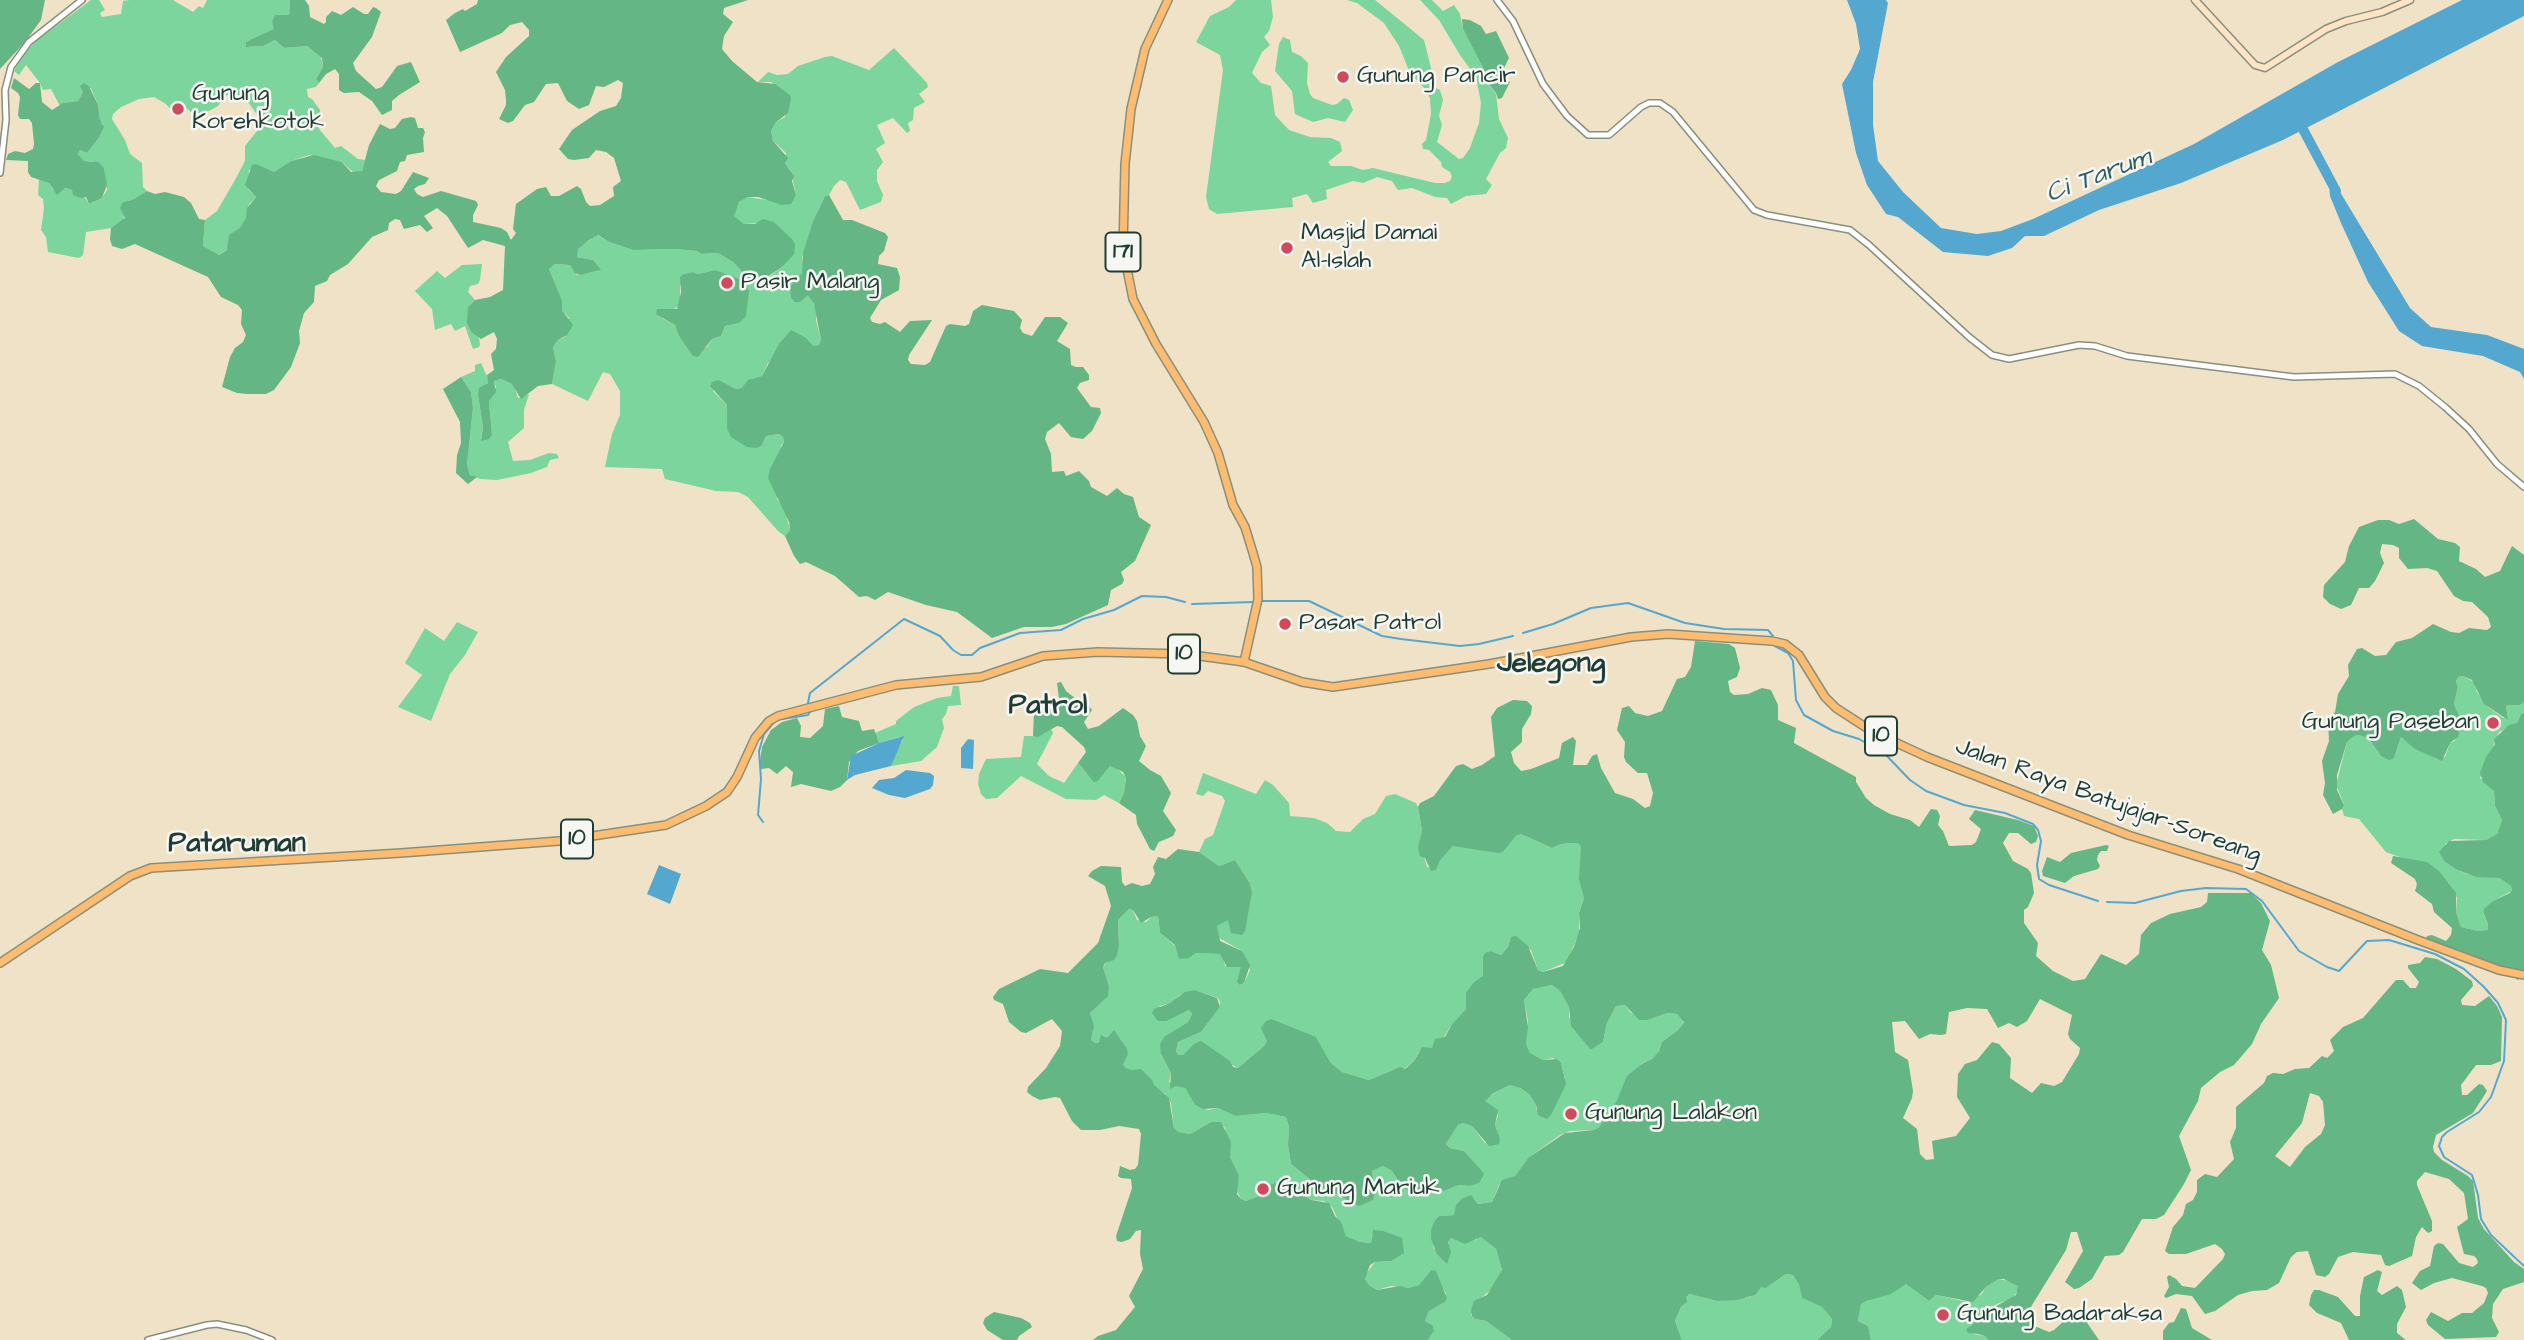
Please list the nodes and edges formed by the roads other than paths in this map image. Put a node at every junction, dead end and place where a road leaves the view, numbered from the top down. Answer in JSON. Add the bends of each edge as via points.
{"nodes":[{"id":1,"x":82,"y":0,"type":"edge"},
{"id":2,"x":1168,"y":0,"type":"edge"},
{"id":3,"x":1497,"y":0,"type":"edge"},
{"id":4,"x":2195,"y":0,"type":"edge"},
{"id":5,"x":2410,"y":0,"type":"edge"},
{"id":6,"x":0,"y":173,"type":"edge"},
{"id":7,"x":2524,"y":487,"type":"edge"},
{"id":8,"x":1244,"y":662,"type":"junction"},
{"id":9,"x":0,"y":963,"type":"edge"},
{"id":10,"x":2524,"y":975,"type":"edge"},
{"id":11,"x":148,"y":1340,"type":"edge"},
{"id":12,"x":272,"y":1340,"type":"edge"}],
"edges":[{"from":1,"to":6,"type":"street","via":[[39,33],[11,67],[5,90]]},
{"from":2,"to":8,"type":"main road","number":"171","via":[[1145,49],[1131,109],[1123,249],[1133,299],[1212,440],[1253,553],[1257,601]]},
{"from":3,"to":7,"type":"street","via":[[1513,21],[1543,84],[1580,130],[1590,136],[1606,136],[1641,107],[1660,103],[1673,112],[1754,210],[1850,230],[1993,355],[2009,359],[2079,345],[2127,356],[2284,376],[2391,373],[2419,386],[2469,429],[2497,464]]},
{"from":4,"to":5,"type":"main road","via":[[2260,68],[2270,67],[2336,24]]},
{"from":8,"to":9,"type":"main road","name":"Jalan Raya Batujajar-Soreang","number":"10","via":[[1185,654],[1059,653],[981,677],[885,688],[769,721],[727,792],[666,825],[459,849],[151,867],[120,882]]},
{"from":8,"to":10,"type":"main road","name":"Jalan Raya Batujajar-Soreang","number":"10","via":[[1332,687],[1640,636],[1779,642],[1796,651],[1836,708],[1873,732],[1927,757],[2128,835],[2238,869],[2418,940]]},
{"from":11,"to":12,"type":"street","via":[[217,1324]]}]}
